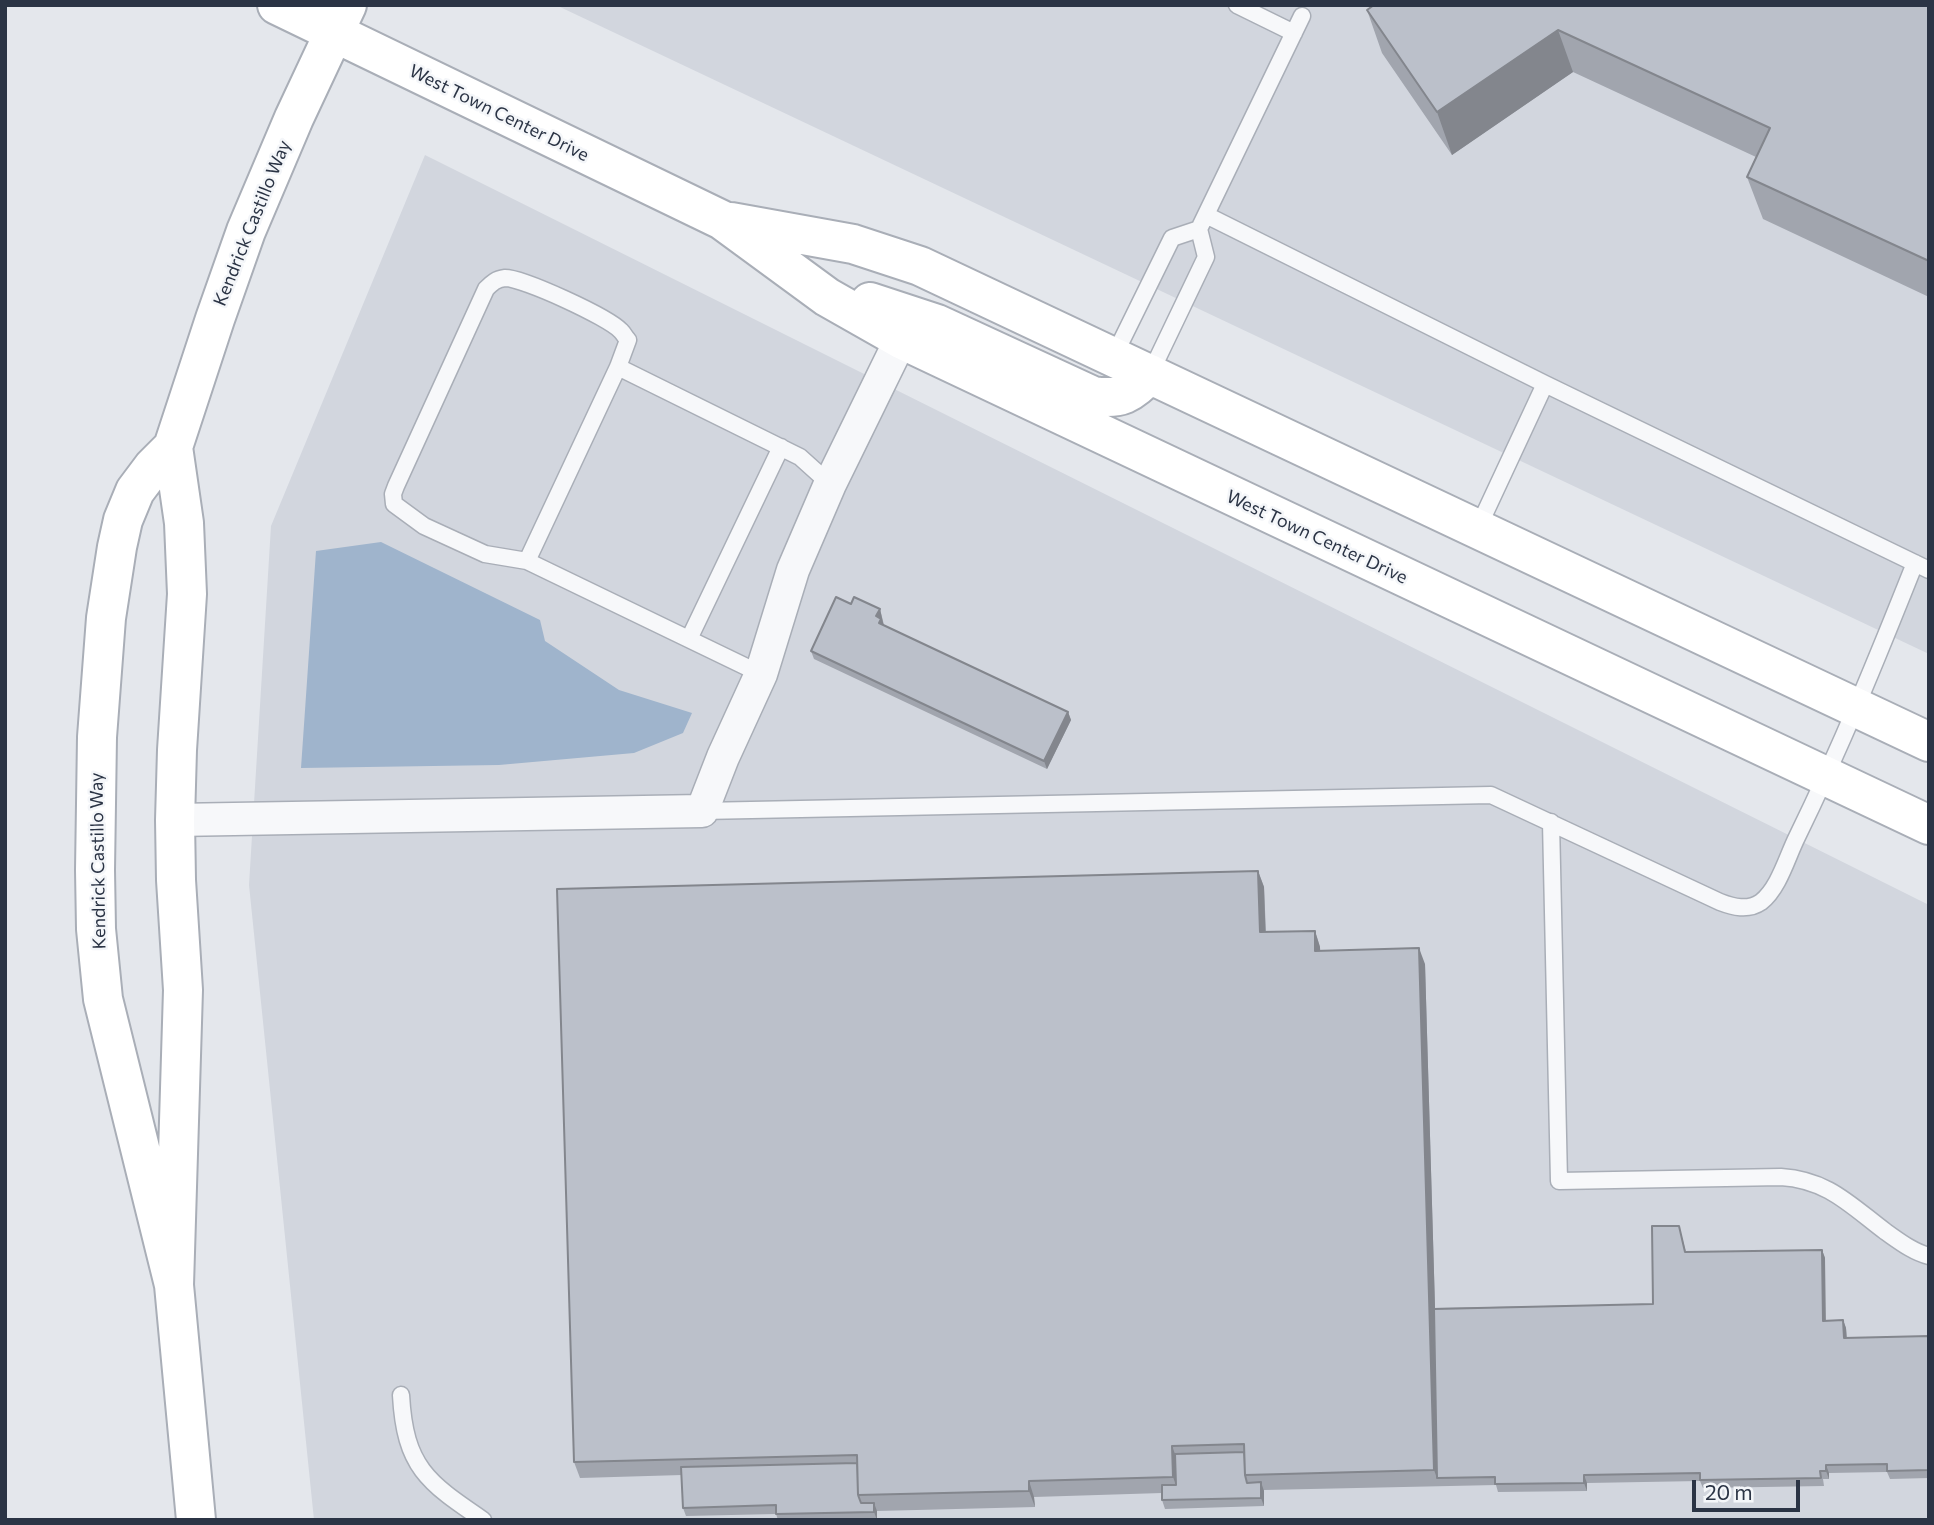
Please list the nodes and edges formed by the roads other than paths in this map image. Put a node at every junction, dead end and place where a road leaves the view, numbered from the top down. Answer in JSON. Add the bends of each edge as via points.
{"nodes":[{"id":1,"x":277,"y":5,"type":"edge"},
{"id":2,"x":1237,"y":5,"type":"edge"},
{"id":3,"x":1302,"y":16,"type":"dead end"},
{"id":4,"x":341,"y":19,"type":"edge"},
{"id":5,"x":1294,"y":33,"type":"junction"},
{"id":6,"x":722,"y":220,"type":"junction"},
{"id":7,"x":1203,"y":222,"type":"junction"},
{"id":8,"x":805,"y":281,"type":"junction"},
{"id":9,"x":901,"y":339,"type":"junction"},
{"id":10,"x":1114,"y":356,"type":"junction"},
{"id":11,"x":618,"y":367,"type":"junction"},
{"id":12,"x":1150,"y":374,"type":"junction"},
{"id":13,"x":1545,"y":384,"type":"junction"},
{"id":14,"x":173,"y":447,"type":"junction"},
{"id":15,"x":780,"y":447,"type":"junction"},
{"id":16,"x":830,"y":484,"type":"junction"},
{"id":17,"x":1477,"y":530,"type":"junction"},
{"id":18,"x":527,"y":561,"type":"junction"},
{"id":19,"x":1922,"y":566,"type":"edge"},
{"id":20,"x":689,"y":639,"type":"junction"},
{"id":21,"x":761,"y":674,"type":"junction"},
{"id":22,"x":1857,"y":708,"type":"junction"},
{"id":23,"x":1929,"y":742,"type":"edge"},
{"id":24,"x":1826,"y":776,"type":"junction"},
{"id":25,"x":702,"y":811,"type":"junction"},
{"id":26,"x":175,"y":820,"type":"junction"},
{"id":27,"x":1551,"y":822,"type":"junction"},
{"id":28,"x":1929,"y":825,"type":"edge"},
{"id":29,"x":1929,"y":1256,"type":"edge"},
{"id":30,"x":174,"y":1285,"type":"junction"},
{"id":31,"x":401,"y":1395,"type":"dead end"},
{"id":32,"x":196,"y":1520,"type":"edge"},
{"id":33,"x":483,"y":1520,"type":"edge"}],
"edges":[{"from":1,"to":4,"type":"street","name":"West Town Center Drive"},
{"from":2,"to":5,"type":"lane"},
{"from":3,"to":5,"type":"lane"},
{"from":4,"to":6,"type":"street","name":"West Town Center Drive"},
{"from":4,"to":14,"type":"street","name":"Kendrick Castillo Way","via":[[247,231]]},
{"from":5,"to":7,"type":"lane"},
{"from":6,"to":8,"type":"street","name":"West Town Center Drive"},
{"from":6,"to":10,"type":"street","name":"West Town Center Drive","via":[[868,247],[927,269]]},
{"from":7,"to":10,"type":"lane","via":[[1172,238]]},
{"from":7,"to":12,"type":"lane","via":[[1206,257]]},
{"from":7,"to":13,"type":"lane"},
{"from":8,"to":9,"type":"street","name":"West Town Center Drive","via":[[851,313]]},
{"from":8,"to":12,"type":"street","via":[[937,324],[1093,396],[1115,399]]},
{"from":9,"to":16,"type":"street"},
{"from":9,"to":24,"type":"street","name":"West Town Center Drive"},
{"from":10,"to":12,"type":"street","name":"West Town Center Drive"},
{"from":11,"to":15,"type":"lane"},
{"from":11,"to":18,"type":"lane"},
{"from":11,"to":18,"type":"lane","via":[[628,340],[620,329],[523,282],[506,278],[486,289],[393,494],[394,504],[424,527],[485,554]]},
{"from":12,"to":17,"type":"street","name":"West Town Center Drive"},
{"from":13,"to":17,"type":"lane"},
{"from":13,"to":19,"type":"lane"},
{"from":14,"to":26,"type":"street","name":"Kendrick Castillo Way","via":[[184,523],[187,594]]},
{"from":14,"to":30,"type":"street","name":"Kendrick Castillo Way","via":[[135,491],[117,547],[106,618],[97,737],[95,870],[103,999]]},
{"from":15,"to":16,"type":"lane","via":[[800,457]]},
{"from":15,"to":20,"type":"lane"},
{"from":16,"to":21,"type":"street","via":[[787,585]]},
{"from":17,"to":22,"type":"street","name":"West Town Center Drive"},
{"from":18,"to":20,"type":"lane"},
{"from":19,"to":22,"type":"lane"},
{"from":20,"to":21,"type":"lane"},
{"from":21,"to":25,"type":"street"},
{"from":22,"to":23,"type":"street","name":"West Town Center Drive"},
{"from":22,"to":24,"type":"lane"},
{"from":24,"to":27,"type":"lane","via":[[1771,890],[1750,907],[1720,902]]},
{"from":24,"to":28,"type":"street","name":"West Town Center Drive"},
{"from":25,"to":26,"type":"street"},
{"from":25,"to":27,"type":"lane","via":[[1492,795]]},
{"from":26,"to":30,"type":"street","name":"Kendrick Castillo Way","via":[[183,990]]},
{"from":27,"to":29,"type":"lane","via":[[1559,1181],[1782,1177],[1809,1181]]},
{"from":30,"to":32,"type":"street","name":"Kendrick Castillo Way"},
{"from":31,"to":33,"type":"lane","via":[[406,1436],[421,1470]]}]}
